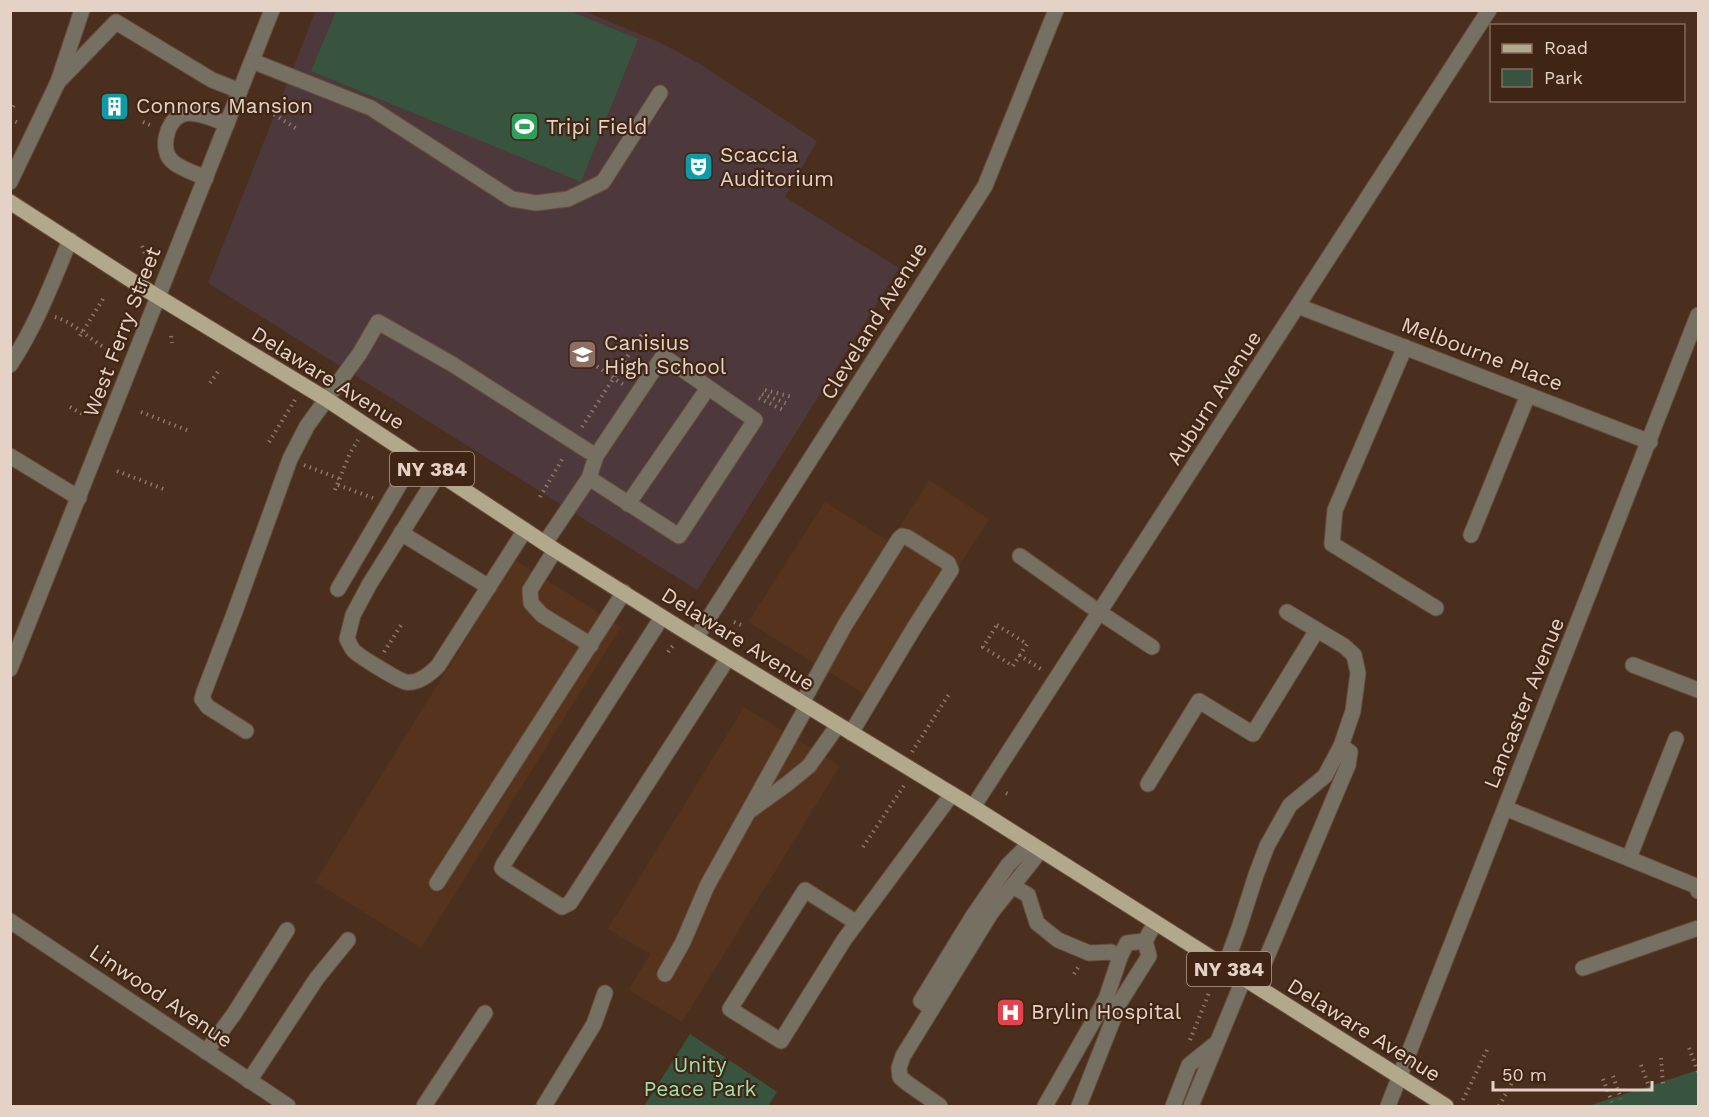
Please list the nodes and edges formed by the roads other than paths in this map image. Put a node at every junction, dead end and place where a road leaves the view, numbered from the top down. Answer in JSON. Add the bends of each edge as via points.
{"nodes":[{"id":1,"x":82,"y":10,"type":"edge"},
{"id":2,"x":272,"y":10,"type":"edge"},
{"id":3,"x":1056,"y":10,"type":"edge"},
{"id":4,"x":1488,"y":10,"type":"edge"},
{"id":5,"x":252,"y":61,"type":"junction"},
{"id":6,"x":58,"y":82,"type":"junction"},
{"id":7,"x":240,"y":91,"type":"junction"},
{"id":8,"x":660,"y":93,"type":"dead end"},
{"id":9,"x":227,"y":124,"type":"junction"},
{"id":10,"x":206,"y":178,"type":"junction"},
{"id":11,"x":10,"y":182,"type":"edge"},
{"id":12,"x":10,"y":202,"type":"edge"},
{"id":13,"x":70,"y":240,"type":"junction"},
{"id":14,"x":158,"y":297,"type":"junction"},
{"id":15,"x":1298,"y":306,"type":"junction"},
{"id":16,"x":1698,"y":315,"type":"edge"},
{"id":17,"x":1405,"y":347,"type":"junction"},
{"id":18,"x":10,"y":365,"type":"edge"},
{"id":19,"x":708,"y":388,"type":"junction"},
{"id":20,"x":1528,"y":395,"type":"junction"},
{"id":21,"x":326,"y":399,"type":"junction"},
{"id":22,"x":1650,"y":442,"type":"junction"},
{"id":23,"x":10,"y":456,"type":"edge"},
{"id":24,"x":596,"y":456,"type":"junction"},
{"id":25,"x":416,"y":459,"type":"junction"},
{"id":26,"x":438,"y":473,"type":"junction"},
{"id":27,"x":589,"y":478,"type":"junction"},
{"id":28,"x":79,"y":498,"type":"junction"},
{"id":29,"x":628,"y":504,"type":"junction"},
{"id":30,"x":525,"y":530,"type":"junction"},
{"id":31,"x":401,"y":533,"type":"junction"},
{"id":32,"x":1471,"y":535,"type":"dead end"},
{"id":33,"x":550,"y":546,"type":"junction"},
{"id":34,"x":1020,"y":556,"type":"dead end"},
{"id":35,"x":489,"y":587,"type":"junction"},
{"id":36,"x":338,"y":589,"type":"dead end"},
{"id":37,"x":624,"y":592,"type":"junction"},
{"id":38,"x":1436,"y":608,"type":"dead end"},
{"id":39,"x":1099,"y":612,"type":"junction"},
{"id":40,"x":1287,"y":612,"type":"dead end"},
{"id":41,"x":662,"y":617,"type":"junction"},
{"id":42,"x":1317,"y":630,"type":"junction"},
{"id":43,"x":696,"y":638,"type":"junction"},
{"id":44,"x":591,"y":645,"type":"junction"},
{"id":45,"x":1152,"y":647,"type":"dead end"},
{"id":46,"x":728,"y":658,"type":"junction"},
{"id":47,"x":1633,"y":665,"type":"dead end"},
{"id":48,"x":10,"y":669,"type":"edge"},
{"id":49,"x":1698,"y":690,"type":"edge"},
{"id":50,"x":804,"y":704,"type":"junction"},
{"id":51,"x":838,"y":725,"type":"junction"},
{"id":52,"x":246,"y":731,"type":"dead end"},
{"id":53,"x":851,"y":733,"type":"junction"},
{"id":54,"x":1676,"y":739,"type":"dead end"},
{"id":55,"x":1341,"y":746,"type":"junction"},
{"id":56,"x":1148,"y":784,"type":"dead end"},
{"id":57,"x":952,"y":794,"type":"junction"},
{"id":58,"x":973,"y":807,"type":"junction"},
{"id":59,"x":1505,"y":808,"type":"junction"},
{"id":60,"x":748,"y":811,"type":"junction"},
{"id":61,"x":1035,"y":847,"type":"junction"},
{"id":62,"x":1629,"y":858,"type":"junction"},
{"id":63,"x":437,"y":883,"type":"dead end"},
{"id":64,"x":1012,"y":886,"type":"junction"},
{"id":65,"x":1698,"y":891,"type":"edge"},
{"id":66,"x":10,"y":921,"type":"edge"},
{"id":67,"x":857,"y":923,"type":"junction"},
{"id":68,"x":1155,"y":923,"type":"junction"},
{"id":69,"x":1698,"y":928,"type":"edge"},
{"id":70,"x":287,"y":930,"type":"dead end"},
{"id":71,"x":348,"y":940,"type":"dead end"},
{"id":72,"x":1145,"y":941,"type":"junction"},
{"id":73,"x":1120,"y":957,"type":"junction"},
{"id":74,"x":1225,"y":966,"type":"junction"},
{"id":75,"x":1583,"y":968,"type":"dead end"},
{"id":76,"x":665,"y":974,"type":"dead end"},
{"id":77,"x":1249,"y":982,"type":"junction"},
{"id":78,"x":605,"y":993,"type":"dead end"},
{"id":79,"x":932,"y":1009,"type":"junction"},
{"id":80,"x":484,"y":1013,"type":"dead end"},
{"id":81,"x":1217,"y":1042,"type":"junction"},
{"id":82,"x":206,"y":1052,"type":"junction"},
{"id":83,"x":1399,"y":1077,"type":"junction"},
{"id":84,"x":249,"y":1081,"type":"junction"},
{"id":85,"x":288,"y":1107,"type":"edge"},
{"id":86,"x":424,"y":1107,"type":"edge"},
{"id":87,"x":544,"y":1107,"type":"edge"},
{"id":88,"x":940,"y":1107,"type":"edge"},
{"id":89,"x":1045,"y":1107,"type":"edge"},
{"id":90,"x":1079,"y":1107,"type":"edge"},
{"id":91,"x":1173,"y":1107,"type":"edge"},
{"id":92,"x":1191,"y":1107,"type":"edge"},
{"id":93,"x":1388,"y":1107,"type":"edge"},
{"id":94,"x":1446,"y":1107,"type":"edge"}],
"edges":[{"from":1,"to":6,"type":"street"},
{"from":2,"to":5,"type":"street","name":"West Ferry Street"},
{"from":3,"to":43,"type":"street","name":"Cleveland Avenue","via":[[985,186]]},
{"from":4,"to":15,"type":"street","name":"Auburn Avenue"},
{"from":5,"to":7,"type":"street","name":"West Ferry Street"},
{"from":5,"to":8,"type":"street","via":[[371,108],[512,199],[536,203],[568,199],[603,182]]},
{"from":6,"to":7,"type":"street","via":[[116,22],[212,80]]},
{"from":6,"to":11,"type":"street"},
{"from":7,"to":9,"type":"street","name":"West Ferry Street"},
{"from":9,"to":10,"type":"street","name":"West Ferry Street"},
{"from":9,"to":10,"type":"street","via":[[199,114],[181,115],[166,135],[169,158]]},
{"from":10,"to":14,"type":"street","name":"West Ferry Street"},
{"from":12,"to":13,"type":"main road","name":"Delaware Avenue","number":"NY 384"},
{"from":13,"to":14,"type":"main road","name":"Delaware Avenue","number":"NY 384"},
{"from":13,"to":18,"type":"street","via":[[40,313]]},
{"from":14,"to":21,"type":"main road","name":"Delaware Avenue","number":"NY 384"},
{"from":14,"to":28,"type":"street","name":"West Ferry Street"},
{"from":15,"to":17,"type":"street","name":"Melbourne Place"},
{"from":15,"to":39,"type":"street","name":"Auburn Avenue"},
{"from":16,"to":22,"type":"street","name":"Lancaster Avenue"},
{"from":17,"to":20,"type":"street","name":"Melbourne Place"},
{"from":17,"to":38,"type":"street","via":[[1335,510],[1332,544]]},
{"from":19,"to":24,"type":"street","via":[[663,356]]},
{"from":19,"to":29,"type":"street"},
{"from":19,"to":29,"type":"street","via":[[755,420],[679,536]]},
{"from":20,"to":22,"type":"street","name":"Melbourne Place"},
{"from":20,"to":32,"type":"street"},
{"from":21,"to":24,"type":"street","via":[[378,322]]},
{"from":21,"to":25,"type":"main road","name":"Delaware Avenue","number":"NY 384"},
{"from":21,"to":52,"type":"street","via":[[290,459],[202,699]]},
{"from":22,"to":59,"type":"street","name":"Lancaster Avenue"},
{"from":23,"to":28,"type":"street"},
{"from":24,"to":27,"type":"street"},
{"from":25,"to":26,"type":"main road","name":"Delaware Avenue","number":"NY 384"},
{"from":25,"to":36,"type":"street"},
{"from":26,"to":30,"type":"main road","name":"Delaware Avenue","number":"NY 384"},
{"from":26,"to":31,"type":"street"},
{"from":27,"to":29,"type":"street"},
{"from":27,"to":33,"type":"street"},
{"from":28,"to":48,"type":"street","name":"West Ferry Street"},
{"from":30,"to":33,"type":"main road","name":"Delaware Avenue","number":"NY 384"},
{"from":30,"to":35,"type":"street"},
{"from":31,"to":35,"type":"street"},
{"from":31,"to":35,"type":"street","via":[[353,615],[347,639],[353,651],[393,676],[406,682],[430,674]]},
{"from":33,"to":37,"type":"main road","name":"Delaware Avenue","number":"NY 384"},
{"from":33,"to":44,"type":"street","via":[[530,590],[531,603],[542,615]]},
{"from":34,"to":39,"type":"street"},
{"from":37,"to":41,"type":"main road","name":"Delaware Avenue","number":"NY 384"},
{"from":37,"to":44,"type":"street"},
{"from":39,"to":45,"type":"street"},
{"from":39,"to":58,"type":"street","name":"Auburn Avenue"},
{"from":40,"to":42,"type":"street"},
{"from":41,"to":43,"type":"main road","name":"Delaware Avenue","number":"NY 384"},
{"from":41,"to":46,"type":"street","via":[[502,865],[505,871],[562,907],[570,903]]},
{"from":42,"to":55,"type":"street","via":[[1354,655],[1358,673],[1353,711]]},
{"from":42,"to":56,"type":"street","via":[[1253,734],[1199,701]]},
{"from":43,"to":46,"type":"main road","name":"Delaware Avenue","number":"NY 384"},
{"from":44,"to":63,"type":"street"},
{"from":46,"to":50,"type":"main road","name":"Delaware Avenue","number":"NY 384"},
{"from":47,"to":49,"type":"street"},
{"from":50,"to":51,"type":"main road","name":"Delaware Avenue","number":"NY 384"},
{"from":50,"to":53,"type":"street","via":[[845,625],[899,538],[907,537],[948,563],[951,570]]},
{"from":50,"to":60,"type":"street"},
{"from":51,"to":53,"type":"main road","name":"Delaware Avenue","number":"NY 384"},
{"from":51,"to":60,"type":"street","via":[[809,766]]},
{"from":53,"to":57,"type":"main road","name":"Delaware Avenue","number":"NY 384"},
{"from":54,"to":62,"type":"street"},
{"from":55,"to":74,"type":"street","via":[[1325,776],[1290,806],[1267,846]]},
{"from":55,"to":77,"type":"street","via":[[1350,753],[1348,765]]},
{"from":57,"to":58,"type":"main road","name":"Delaware Avenue","number":"NY 384"},
{"from":57,"to":67,"type":"street"},
{"from":58,"to":61,"type":"main road","name":"Delaware Avenue","number":"NY 384"},
{"from":59,"to":62,"type":"street"},
{"from":59,"to":83,"type":"street","name":"Lancaster Avenue"},
{"from":60,"to":76,"type":"street"},
{"from":61,"to":64,"type":"street"},
{"from":61,"to":68,"type":"main road","name":"Delaware Avenue","number":"NY 384"},
{"from":61,"to":79,"type":"street","via":[[1008,865],[973,916],[921,1001]]},
{"from":62,"to":65,"type":"street","via":[[1696,886]]},
{"from":64,"to":73,"type":"street","via":[[1028,895],[1037,923],[1058,940],[1089,953],[1111,952]]},
{"from":64,"to":79,"type":"street"},
{"from":66,"to":82,"type":"street","name":"Linwood Avenue"},
{"from":67,"to":67,"type":"street","via":[[781,1041],[730,1009],[805,890]]},
{"from":68,"to":72,"type":"street"},
{"from":68,"to":74,"type":"main road","name":"Delaware Avenue","number":"NY 384"},
{"from":69,"to":75,"type":"street"},
{"from":70,"to":82,"type":"street"},
{"from":71,"to":84,"type":"street","via":[[317,978]]},
{"from":72,"to":73,"type":"street","via":[[1127,943]]},
{"from":72,"to":90,"type":"street","via":[[1149,956],[1120,1002]]},
{"from":73,"to":89,"type":"street","via":[[1106,999]]},
{"from":74,"to":77,"type":"main road","name":"Delaware Avenue","number":"NY 384"},
{"from":77,"to":81,"type":"street"},
{"from":77,"to":83,"type":"main road","name":"Delaware Avenue","number":"NY 384"},
{"from":78,"to":87,"type":"street","via":[[594,1024]]},
{"from":79,"to":88,"type":"street","via":[[899,1068],[900,1077]]},
{"from":80,"to":86,"type":"street"},
{"from":81,"to":91,"type":"street","via":[[1189,1065]]},
{"from":81,"to":92,"type":"street"},
{"from":82,"to":84,"type":"street","name":"Linwood Avenue"},
{"from":83,"to":93,"type":"street","name":"Lancaster Avenue"},
{"from":83,"to":94,"type":"main road","name":"Delaware Avenue","number":"NY 384"},
{"from":84,"to":85,"type":"street","name":"Linwood Avenue"}]}
